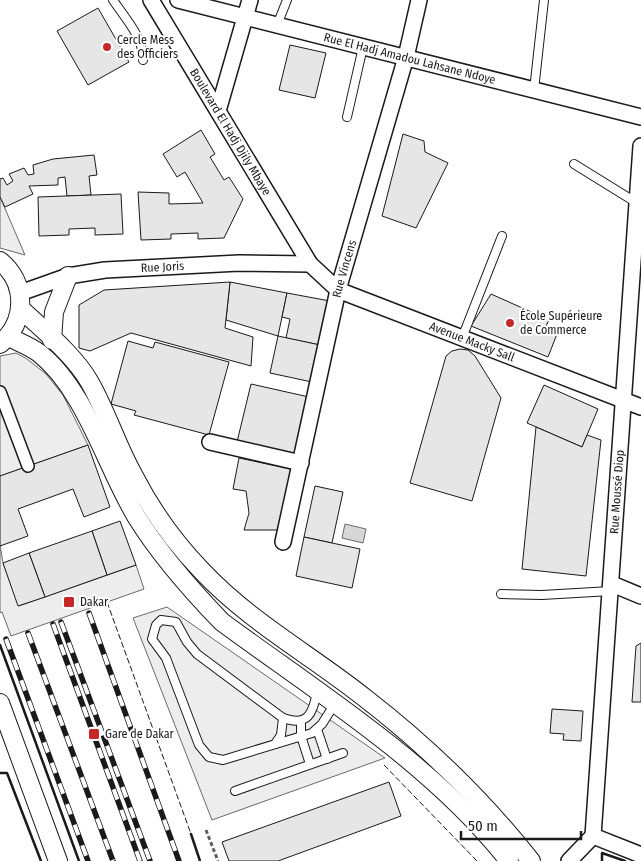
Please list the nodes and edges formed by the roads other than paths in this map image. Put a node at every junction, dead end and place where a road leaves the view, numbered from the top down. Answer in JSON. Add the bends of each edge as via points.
{"nodes":[{"id":1,"x":113,"y":0,"type":"edge"},
{"id":2,"x":151,"y":0,"type":"edge"},
{"id":3,"x":178,"y":0,"type":"edge"},
{"id":4,"x":250,"y":0,"type":"edge"},
{"id":5,"x":287,"y":0,"type":"edge"},
{"id":6,"x":419,"y":0,"type":"edge"},
{"id":7,"x":544,"y":0,"type":"edge"},
{"id":8,"x":245,"y":17,"type":"junction"},
{"id":9,"x":277,"y":25,"type":"junction"},
{"id":10,"x":363,"y":46,"type":"junction"},
{"id":11,"x":406,"y":57,"type":"junction"},
{"id":12,"x":143,"y":60,"type":"dead end"},
{"id":13,"x":534,"y":90,"type":"junction"},
{"id":14,"x":218,"y":111,"type":"junction"},
{"id":15,"x":347,"y":117,"type":"dead end"},
{"id":16,"x":641,"y":117,"type":"edge"},
{"id":17,"x":641,"y":146,"type":"edge"},
{"id":18,"x":574,"y":164,"type":"dead end"},
{"id":19,"x":637,"y":202,"type":"junction"},
{"id":20,"x":502,"y":236,"type":"dead end"},
{"id":21,"x":0,"y":261,"type":"edge"},
{"id":22,"x":310,"y":264,"type":"junction"},
{"id":23,"x":68,"y":276,"type":"junction"},
{"id":24,"x":338,"y":290,"type":"junction"},
{"id":25,"x":21,"y":301,"type":"junction"},
{"id":26,"x":462,"y":338,"type":"junction"},
{"id":27,"x":4,"y":340,"type":"edge"},
{"id":28,"x":52,"y":340,"type":"junction"},
{"id":29,"x":0,"y":392,"type":"edge"},
{"id":30,"x":625,"y":402,"type":"junction"},
{"id":31,"x":641,"y":407,"type":"edge"},
{"id":32,"x":210,"y":442,"type":"dead end"},
{"id":33,"x":301,"y":463,"type":"junction"},
{"id":34,"x":28,"y":466,"type":"dead end"},
{"id":35,"x":283,"y":542,"type":"dead end"},
{"id":36,"x":611,"y":588,"type":"junction"},
{"id":37,"x":501,"y":594,"type":"dead end"},
{"id":38,"x":641,"y":596,"type":"edge"},
{"id":39,"x":317,"y":692,"type":"junction"},
{"id":40,"x":0,"y":703,"type":"edge"},
{"id":41,"x":334,"y":705,"type":"junction"},
{"id":42,"x":283,"y":718,"type":"junction"},
{"id":43,"x":300,"y":721,"type":"junction"},
{"id":44,"x":317,"y":729,"type":"junction"},
{"id":45,"x":301,"y":736,"type":"junction"},
{"id":46,"x":275,"y":744,"type":"junction"},
{"id":47,"x":343,"y":753,"type":"dead end"},
{"id":48,"x":327,"y":759,"type":"junction"},
{"id":49,"x":310,"y":764,"type":"junction"},
{"id":50,"x":235,"y":791,"type":"dead end"},
{"id":51,"x":593,"y":836,"type":"junction"},
{"id":52,"x":641,"y":855,"type":"edge"},
{"id":53,"x":58,"y":861,"type":"edge"},
{"id":54,"x":509,"y":861,"type":"edge"},
{"id":55,"x":531,"y":861,"type":"edge"},
{"id":56,"x":569,"y":861,"type":"edge"}],
"edges":[{"from":1,"to":12,"type":"lane","via":[[139,40]]},
{"from":2,"to":14,"type":"street","name":"Boulevard El Hadj Djily Mbaye"},
{"from":3,"to":8,"type":"street","name":"Rue El Hadj Amadou Lahsane Ndoye"},
{"from":4,"to":8,"type":"street"},
{"from":5,"to":9,"type":"lane"},
{"from":6,"to":11,"type":"street","name":"Rue Vincens"},
{"from":7,"to":13,"type":"lane"},
{"from":8,"to":9,"type":"street","name":"Rue El Hadj Amadou Lahsane Ndoye"},
{"from":8,"to":14,"type":"street"},
{"from":9,"to":10,"type":"street","name":"Rue El Hadj Amadou Lahsane Ndoye"},
{"from":10,"to":11,"type":"street","name":"Rue El Hadj Amadou Lahsane Ndoye"},
{"from":10,"to":15,"type":"lane"},
{"from":11,"to":13,"type":"street","name":"Rue El Hadj Amadou Lahsane Ndoye"},
{"from":11,"to":24,"type":"street","name":"Rue Vincens"},
{"from":13,"to":16,"type":"street","name":"Rue El Hadj Amadou Lahsane Ndoye"},
{"from":14,"to":22,"type":"street","name":"Boulevard El Hadj Djily Mbaye"},
{"from":17,"to":19,"type":"street","name":"Rue Moussé Diop"},
{"from":18,"to":19,"type":"lane"},
{"from":19,"to":30,"type":"street","name":"Rue Moussé Diop"},
{"from":20,"to":26,"type":"lane"},
{"from":21,"to":25,"type":"street","via":[[14,276]]},
{"from":22,"to":23,"type":"street","name":"Rue Joris","via":[[239,263],[105,270]]},
{"from":22,"to":24,"type":"street","name":"Avenue Macky Sall"},
{"from":23,"to":25,"type":"street","name":"Rue Joris"},
{"from":23,"to":28,"type":"street","via":[[57,300]]},
{"from":24,"to":26,"type":"street","name":"Avenue Macky Sall"},
{"from":24,"to":33,"type":"street","name":"Rue Vincens"},
{"from":25,"to":27,"type":"street","via":[[17,324]]},
{"from":25,"to":28,"type":"street"},
{"from":26,"to":30,"type":"street","name":"Avenue Macky Sall"},
{"from":27,"to":39,"type":"street","via":[[38,353],[56,370],[73,393],[135,514],[161,553],[201,599],[222,622]]},
{"from":28,"to":55,"type":"street","via":[[89,381],[135,479],[171,534],[201,570],[261,624],[364,697],[413,737],[499,820]]},
{"from":29,"to":34,"type":"street"},
{"from":30,"to":31,"type":"street","name":"Avenue Macky Sall"},
{"from":30,"to":36,"type":"street","name":"Rue Moussé Diop"},
{"from":32,"to":33,"type":"street"},
{"from":33,"to":35,"type":"street","name":"Rue Vincens"},
{"from":36,"to":37,"type":"lane","via":[[542,595]]},
{"from":36,"to":38,"type":"street"},
{"from":36,"to":51,"type":"street","name":"Rue Moussé Diop"},
{"from":39,"to":41,"type":"street"},
{"from":39,"to":43,"type":"lane","via":[[314,709]]},
{"from":40,"to":53,"type":"street"},
{"from":41,"to":44,"type":"lane"},
{"from":41,"to":54,"type":"street","via":[[421,769],[463,808]]},
{"from":42,"to":43,"type":"lane"},
{"from":42,"to":46,"type":"lane","via":[[281,735]]},
{"from":42,"to":46,"type":"lane","via":[[197,654],[176,622],[162,620],[156,625],[152,639],[166,658],[199,746],[205,754],[223,760]]},
{"from":43,"to":45,"type":"lane"},
{"from":44,"to":45,"type":"lane"},
{"from":44,"to":48,"type":"lane"},
{"from":45,"to":46,"type":"lane"},
{"from":45,"to":49,"type":"lane"},
{"from":47,"to":48,"type":"lane"},
{"from":48,"to":49,"type":"lane"},
{"from":49,"to":50,"type":"lane"},
{"from":51,"to":52,"type":"street"},
{"from":51,"to":56,"type":"street"}]}
